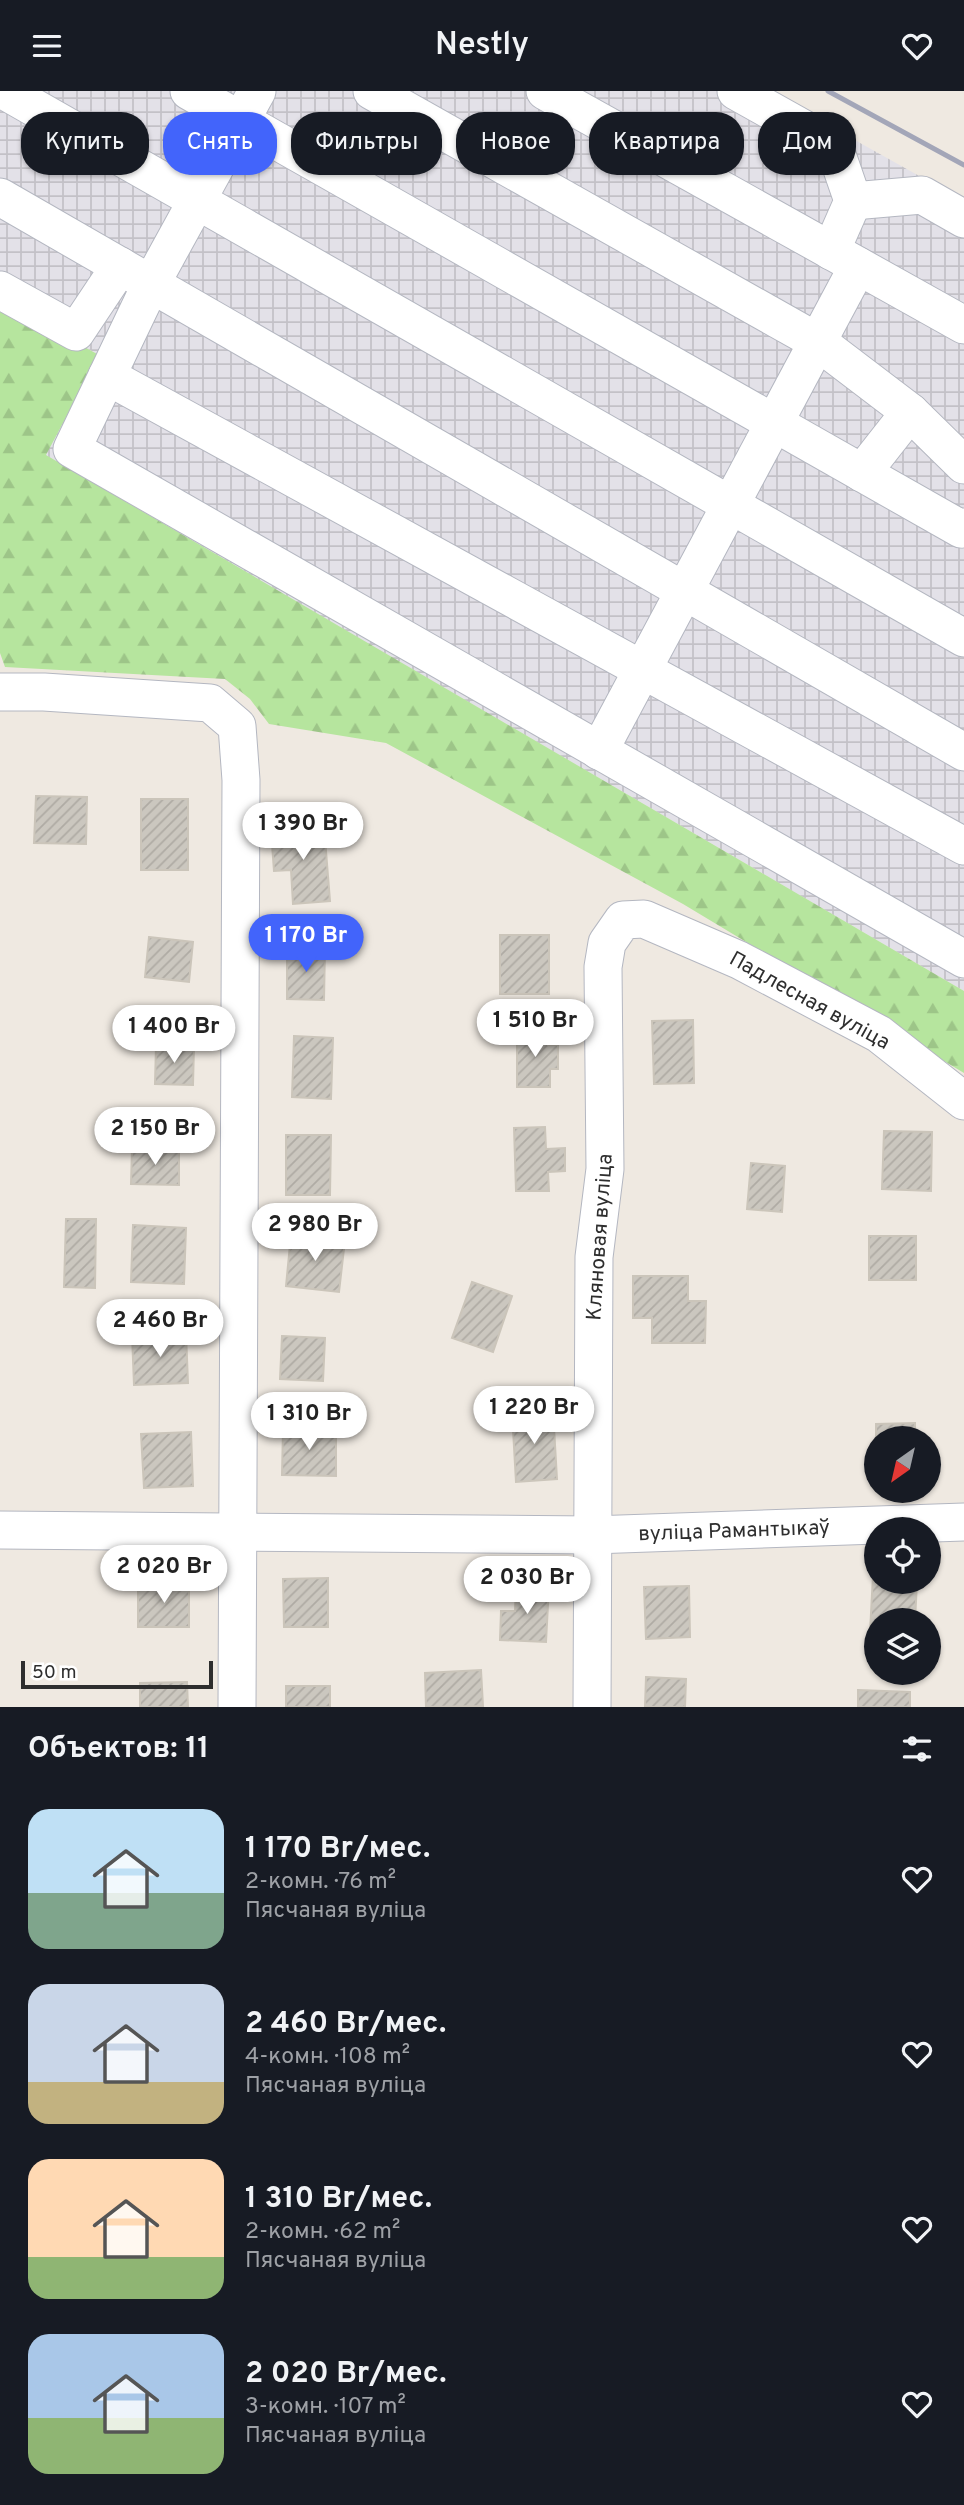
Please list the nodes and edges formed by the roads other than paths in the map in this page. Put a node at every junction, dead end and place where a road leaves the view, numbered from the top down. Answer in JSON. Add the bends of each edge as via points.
{"nodes":[{"id":1,"x":5,"y":91,"type":"edge"},
{"id":2,"x":189,"y":91,"type":"edge"},
{"id":3,"x":372,"y":91,"type":"edge"},
{"id":4,"x":545,"y":91,"type":"edge"},
{"id":5,"x":736,"y":91,"type":"edge"},
{"id":6,"x":249,"y":106,"type":"edge"},
{"id":7,"x":0,"y":197,"type":"edge"},
{"id":8,"x":197,"y":200,"type":"junction"},
{"id":9,"x":853,"y":201,"type":"junction"},
{"id":10,"x":964,"y":219,"type":"edge"},
{"id":11,"x":845,"y":258,"type":"junction"},
{"id":12,"x":135,"y":275,"type":"junction"},
{"id":13,"x":0,"y":290,"type":"edge"},
{"id":14,"x":964,"y":325,"type":"edge"},
{"id":15,"x":818,"y":342,"type":"junction"},
{"id":16,"x":107,"y":376,"type":"junction"},
{"id":17,"x":910,"y":412,"type":"junction"},
{"id":18,"x":775,"y":423,"type":"junction"},
{"id":19,"x":964,"y":465,"type":"edge"},
{"id":20,"x":862,"y":473,"type":"junction"},
{"id":21,"x":731,"y":505,"type":"junction"},
{"id":22,"x":964,"y":527,"type":"edge"},
{"id":23,"x":685,"y":591,"type":"junction"},
{"id":24,"x":964,"y":638,"type":"edge"},
{"id":25,"x":643,"y":670,"type":"junction"},
{"id":26,"x":0,"y":692,"type":"edge"},
{"id":27,"x":600,"y":751,"type":"junction"},
{"id":28,"x":964,"y":752,"type":"edge"},
{"id":29,"x":964,"y":846,"type":"edge"},
{"id":30,"x":644,"y":919,"type":"joint"},
{"id":31,"x":964,"y":959,"type":"edge"},
{"id":32,"x":964,"y":1101,"type":"edge"},
{"id":33,"x":964,"y":1522,"type":"edge"},
{"id":34,"x":0,"y":1530,"type":"edge"},
{"id":35,"x":237,"y":1532,"type":"junction"},
{"id":36,"x":592,"y":1535,"type":"junction"},
{"id":37,"x":237,"y":1707,"type":"edge"},
{"id":38,"x":592,"y":1707,"type":"edge"}],
"edges":[{"from":1,"to":8,"type":"street"},
{"from":2,"to":6,"type":"street"},
{"from":3,"to":15,"type":"street"},
{"from":4,"to":11,"type":"street"},
{"from":5,"to":9,"type":"street","via":[[834,146]]},
{"from":6,"to":8,"type":"street"},
{"from":6,"to":18,"type":"street"},
{"from":7,"to":12,"type":"street"},
{"from":8,"to":12,"type":"street"},
{"from":8,"to":21,"type":"street"},
{"from":9,"to":10,"type":"street","via":[[922,195]]},
{"from":9,"to":11,"type":"street"},
{"from":11,"to":14,"type":"street"},
{"from":11,"to":15,"type":"street"},
{"from":12,"to":13,"type":"street","via":[[76,332]]},
{"from":12,"to":16,"type":"street"},
{"from":12,"to":23,"type":"street"},
{"from":15,"to":17,"type":"street"},
{"from":15,"to":18,"type":"street"},
{"from":16,"to":25,"type":"street"},
{"from":16,"to":27,"type":"street","via":[[72,449]]},
{"from":17,"to":19,"type":"street"},
{"from":17,"to":20,"type":"street"},
{"from":18,"to":20,"type":"street"},
{"from":18,"to":21,"type":"street"},
{"from":20,"to":22,"type":"street"},
{"from":21,"to":23,"type":"street"},
{"from":21,"to":24,"type":"street"},
{"from":23,"to":25,"type":"street"},
{"from":23,"to":28,"type":"street"},
{"from":25,"to":27,"type":"street"},
{"from":25,"to":29,"type":"street"},
{"from":26,"to":35,"type":"street","via":[[210,703],[237,726],[241,780]]},
{"from":27,"to":31,"type":"street"},
{"from":30,"to":32,"type":"street","name":"Падлесная вуліца","via":[[739,960],[879,1034]]},
{"from":30,"to":36,"type":"street","name":"Кляновая вуліца","via":[[623,920],[607,943],[603,967],[605,1169],[594,1257]]},
{"from":33,"to":36,"type":"street","name":"вуліца Рамантыкаў"},
{"from":34,"to":35,"type":"street","name":"вуліца Рамантыкаў"},
{"from":35,"to":36,"type":"street","name":"вуліца Рамантыкаў"},
{"from":35,"to":37,"type":"street"},
{"from":36,"to":38,"type":"street","name":"Кляновая вуліца"}]}
